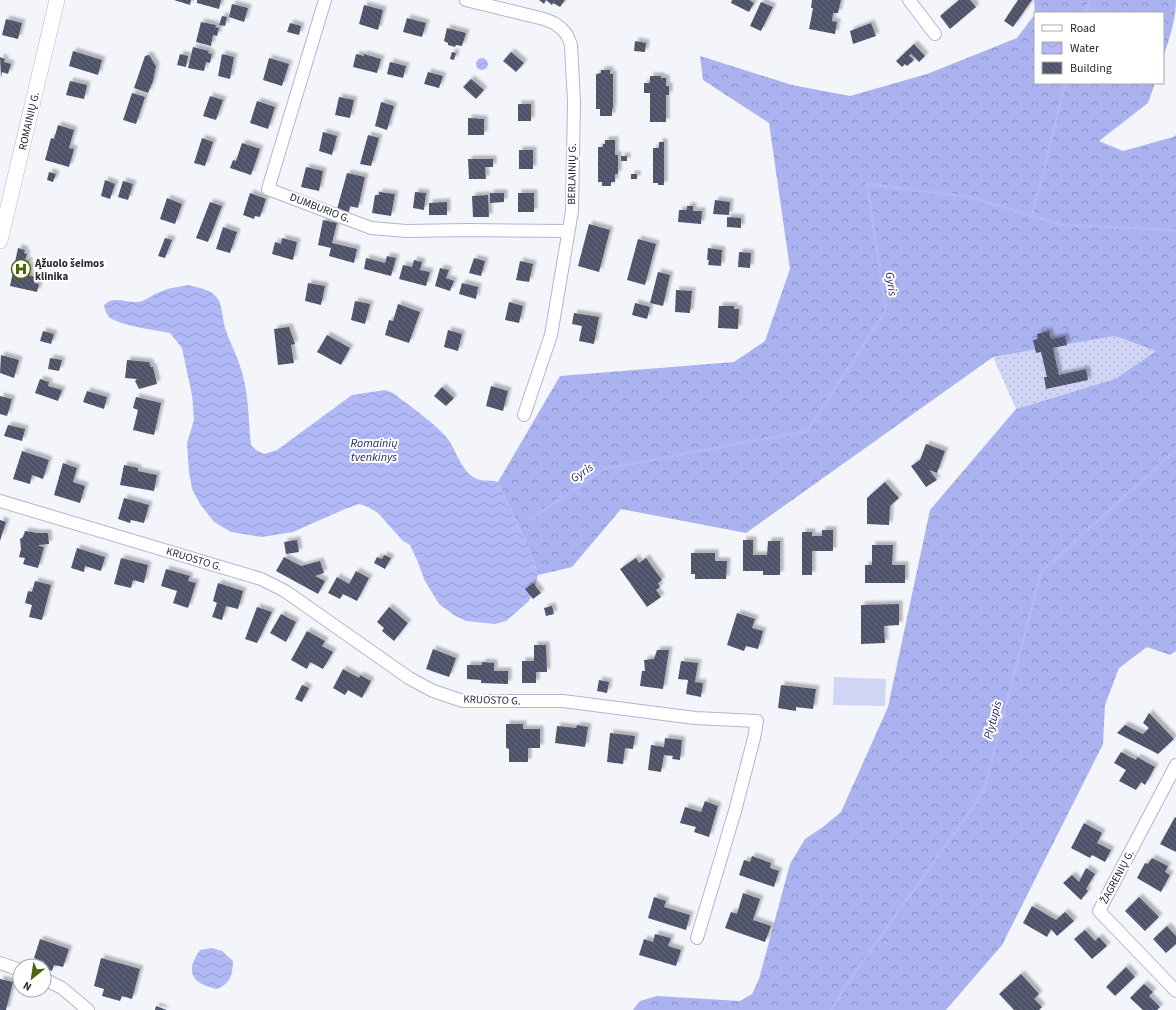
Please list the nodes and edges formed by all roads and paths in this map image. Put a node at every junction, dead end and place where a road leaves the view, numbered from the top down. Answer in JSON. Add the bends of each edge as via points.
{"nodes":[{"id":1,"x":57,"y":0,"type":"edge"},
{"id":2,"x":325,"y":0,"type":"edge"},
{"id":3,"x":909,"y":0,"type":"edge"},
{"id":4,"x":473,"y":1,"type":"edge"},
{"id":5,"x":935,"y":34,"type":"dead end"},
{"id":6,"x":568,"y":231,"type":"junction"},
{"id":7,"x":0,"y":242,"type":"edge"},
{"id":8,"x":524,"y":416,"type":"dead end"},
{"id":9,"x":0,"y":501,"type":"edge"},
{"id":10,"x":1176,"y":765,"type":"edge"},
{"id":11,"x":697,"y":938,"type":"dead end"},
{"id":12,"x":0,"y":963,"type":"edge"},
{"id":13,"x":12,"y":967,"type":"edge"},
{"id":14,"x":52,"y":983,"type":"edge"},
{"id":15,"x":1176,"y":991,"type":"edge"},
{"id":16,"x":88,"y":1010,"type":"edge"}],
"edges":[{"from":1,"to":7,"type":"main road","name":"ROMAINIŲ G."},
{"from":2,"to":6,"type":"street","name":"DUMBURIO G.","via":[[268,188],[371,228],[406,231]]},
{"from":3,"to":5,"type":"street"},
{"from":4,"to":6,"type":"street","name":"BERLAINIŲ G.","via":[[544,19],[554,23],[567,35],[571,45],[574,102],[572,211]]},
{"from":6,"to":8,"type":"street","name":"BERLAINIŲ G.","via":[[551,335]]},
{"from":9,"to":11,"type":"street","name":"KRUOSTO G.","via":[[261,579],[285,590],[409,678],[433,691],[463,701],[563,701],[695,718],[756,721],[735,811]]},
{"from":10,"to":15,"type":"street","name":"ŽAGRENIŲ G.","via":[[1099,911]]},
{"from":12,"to":13,"type":"street"},
{"from":14,"to":16,"type":"street"}]}
